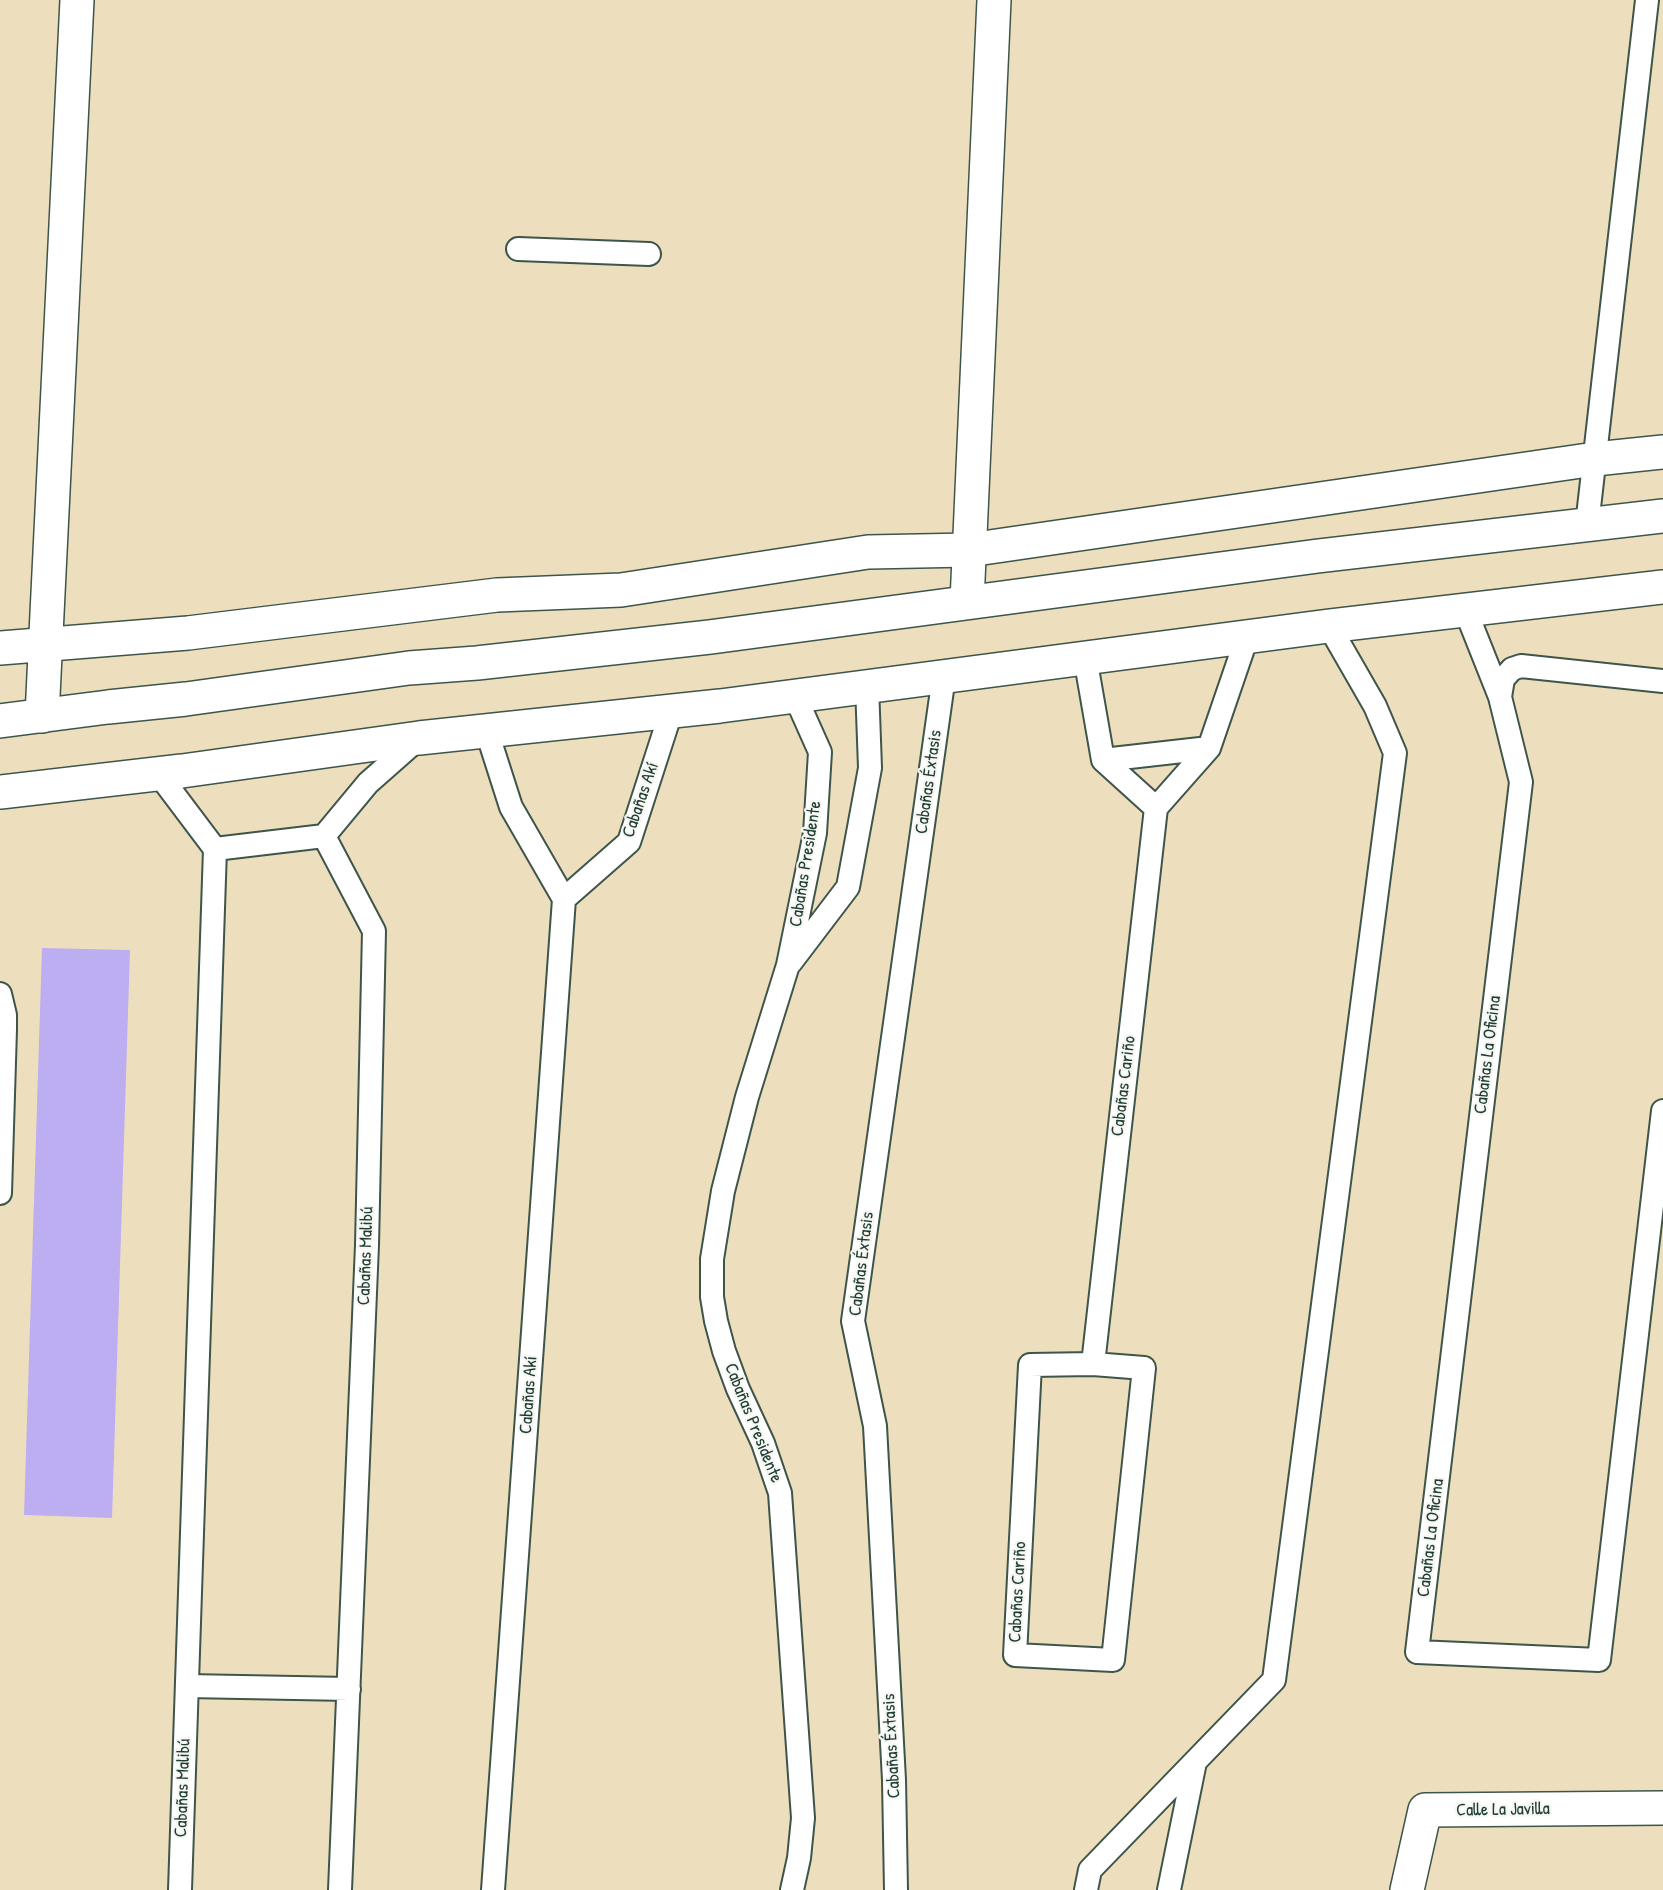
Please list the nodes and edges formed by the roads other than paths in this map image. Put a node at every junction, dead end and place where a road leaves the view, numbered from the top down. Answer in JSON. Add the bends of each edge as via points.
{"nodes":[{"id":1,"x":77,"y":0,"type":"edge"},
{"id":2,"x":994,"y":0,"type":"edge"},
{"id":3,"x":1647,"y":0,"type":"edge"},
{"id":4,"x":519,"y":249,"type":"dead end"},
{"id":5,"x":649,"y":254,"type":"dead end"},
{"id":6,"x":1663,"y":452,"type":"edge"},
{"id":7,"x":1595,"y":459,"type":"junction"},
{"id":8,"x":1663,"y":516,"type":"edge"},
{"id":9,"x":1587,"y":525,"type":"junction"},
{"id":10,"x":969,"y":550,"type":"junction"},
{"id":11,"x":1663,"y":587,"type":"edge"},
{"id":12,"x":967,"y":602,"type":"junction"},
{"id":13,"x":1464,"y":609,"type":"junction"},
{"id":14,"x":1329,"y":626,"type":"junction"},
{"id":15,"x":1247,"y":637,"type":"junction"},
{"id":16,"x":45,"y":644,"type":"junction"},
{"id":17,"x":0,"y":648,"type":"edge"},
{"id":18,"x":1085,"y":657,"type":"junction"},
{"id":19,"x":944,"y":676,"type":"junction"},
{"id":20,"x":1663,"y":681,"type":"edge"},
{"id":21,"x":867,"y":686,"type":"junction"},
{"id":22,"x":795,"y":696,"type":"junction"},
{"id":23,"x":1500,"y":696,"type":"junction"},
{"id":24,"x":671,"y":712,"type":"junction"},
{"id":25,"x":42,"y":716,"type":"junction"},
{"id":26,"x":0,"y":721,"type":"edge"},
{"id":27,"x":487,"y":732,"type":"junction"},
{"id":28,"x":419,"y":738,"type":"junction"},
{"id":29,"x":1209,"y":748,"type":"junction"},
{"id":30,"x":1103,"y":760,"type":"junction"},
{"id":31,"x":157,"y":772,"type":"junction"},
{"id":32,"x":0,"y":792,"type":"edge"},
{"id":33,"x":1156,"y":808,"type":"junction"},
{"id":34,"x":324,"y":836,"type":"junction"},
{"id":35,"x":215,"y":849,"type":"junction"},
{"id":36,"x":564,"y":899,"type":"junction"},
{"id":37,"x":788,"y":965,"type":"junction"},
{"id":38,"x":0,"y":994,"type":"edge"},
{"id":39,"x":1663,"y":1111,"type":"edge"},
{"id":40,"x":0,"y":1193,"type":"edge"},
{"id":41,"x":1093,"y":1364,"type":"junction"},
{"id":42,"x":187,"y":1686,"type":"junction"},
{"id":43,"x":349,"y":1689,"type":"junction"},
{"id":44,"x":1195,"y":1762,"type":"junction"},
{"id":45,"x":1663,"y":1808,"type":"edge"},
{"id":46,"x":180,"y":1890,"type":"edge"},
{"id":47,"x":340,"y":1890,"type":"edge"},
{"id":48,"x":493,"y":1890,"type":"edge"},
{"id":49,"x":792,"y":1890,"type":"edge"},
{"id":50,"x":896,"y":1890,"type":"edge"},
{"id":51,"x":1086,"y":1890,"type":"edge"},
{"id":52,"x":1169,"y":1890,"type":"edge"},
{"id":53,"x":1407,"y":1890,"type":"edge"}],
"edges":[{"from":1,"to":16,"type":"main road"},
{"from":2,"to":10,"type":"main road"},
{"from":3,"to":7,"type":"lane"},
{"from":4,"to":5,"type":"lane"},
{"from":6,"to":7,"type":"main road"},
{"from":7,"to":9,"type":"lane"},
{"from":7,"to":10,"type":"main road"},
{"from":8,"to":9,"type":"main road"},
{"from":9,"to":12,"type":"main road"},
{"from":10,"to":12,"type":"main road"},
{"from":10,"to":16,"type":"main road","via":[[868,552],[621,590],[497,594],[188,633]]},
{"from":11,"to":13,"type":"main road"},
{"from":12,"to":25,"type":"main road","via":[[710,637],[409,668]]},
{"from":13,"to":14,"type":"main road"},
{"from":13,"to":23,"type":"lane","name":"Cabañas La Oficina"},
{"from":14,"to":15,"type":"main road"},
{"from":14,"to":44,"type":"lane","via":[[1375,706],[1395,753],[1274,1680]]},
{"from":15,"to":18,"type":"main road"},
{"from":15,"to":29,"type":"lane"},
{"from":16,"to":17,"type":"main road"},
{"from":16,"to":25,"type":"main road"},
{"from":18,"to":19,"type":"main road"},
{"from":18,"to":30,"type":"lane"},
{"from":19,"to":21,"type":"main road"},
{"from":19,"to":50,"type":"lane","name":"Cabañas Éxtasis","via":[[853,1321],[875,1426]]},
{"from":20,"to":23,"type":"lane","via":[[1521,666],[1503,679]]},
{"from":21,"to":22,"type":"main road"},
{"from":21,"to":37,"type":"lane","name":"Cabañas Presidente","via":[[870,768],[848,887]]},
{"from":22,"to":24,"type":"main road"},
{"from":22,"to":37,"type":"lane","name":"Cabañas Presidente","via":[[820,752],[815,833]]},
{"from":23,"to":39,"type":"lane","name":"Cabañas La Oficina","via":[[1521,782],[1417,1652],[1599,1660]]},
{"from":24,"to":27,"type":"main road"},
{"from":24,"to":36,"type":"lane","name":"Cabañas Akí","via":[[629,842]]},
{"from":25,"to":26,"type":"main road"},
{"from":27,"to":28,"type":"main road"},
{"from":27,"to":36,"type":"lane","via":[[511,807]]},
{"from":28,"to":31,"type":"main road"},
{"from":28,"to":34,"type":"lane","via":[[368,783]]},
{"from":29,"to":30,"type":"lane"},
{"from":29,"to":33,"type":"lane"},
{"from":30,"to":33,"type":"lane"},
{"from":31,"to":32,"type":"main road"},
{"from":31,"to":35,"type":"lane"},
{"from":33,"to":41,"type":"lane","name":"Cabañas Cariño"},
{"from":34,"to":35,"type":"lane"},
{"from":34,"to":43,"type":"lane","name":"Cabañas Malibú","via":[[374,931],[368,1245]]},
{"from":35,"to":42,"type":"lane","name":"Cabañas Malibú"},
{"from":36,"to":48,"type":"lane","name":"Cabañas Akí"},
{"from":37,"to":49,"type":"lane","name":"Cabañas Presidente","via":[[723,1191],[712,1258],[712,1297],[724,1351],[780,1493],[803,1818],[800,1858]]},
{"from":38,"to":40,"type":"lane","via":[[5,1029]]},
{"from":41,"to":41,"type":"lane","name":"Cabañas Cariño","via":[[1030,1365],[1015,1655],[1113,1660],[1144,1368]]},
{"from":42,"to":43,"type":"lane"},
{"from":42,"to":46,"type":"lane","name":"Cabañas Malibú"},
{"from":43,"to":47,"type":"lane","name":"Cabañas Malibú"},
{"from":44,"to":51,"type":"lane","via":[[1090,1870]]},
{"from":44,"to":52,"type":"lane"},
{"from":45,"to":53,"type":"main road","name":"Calle La Javilla","via":[[1425,1810]]}]}
